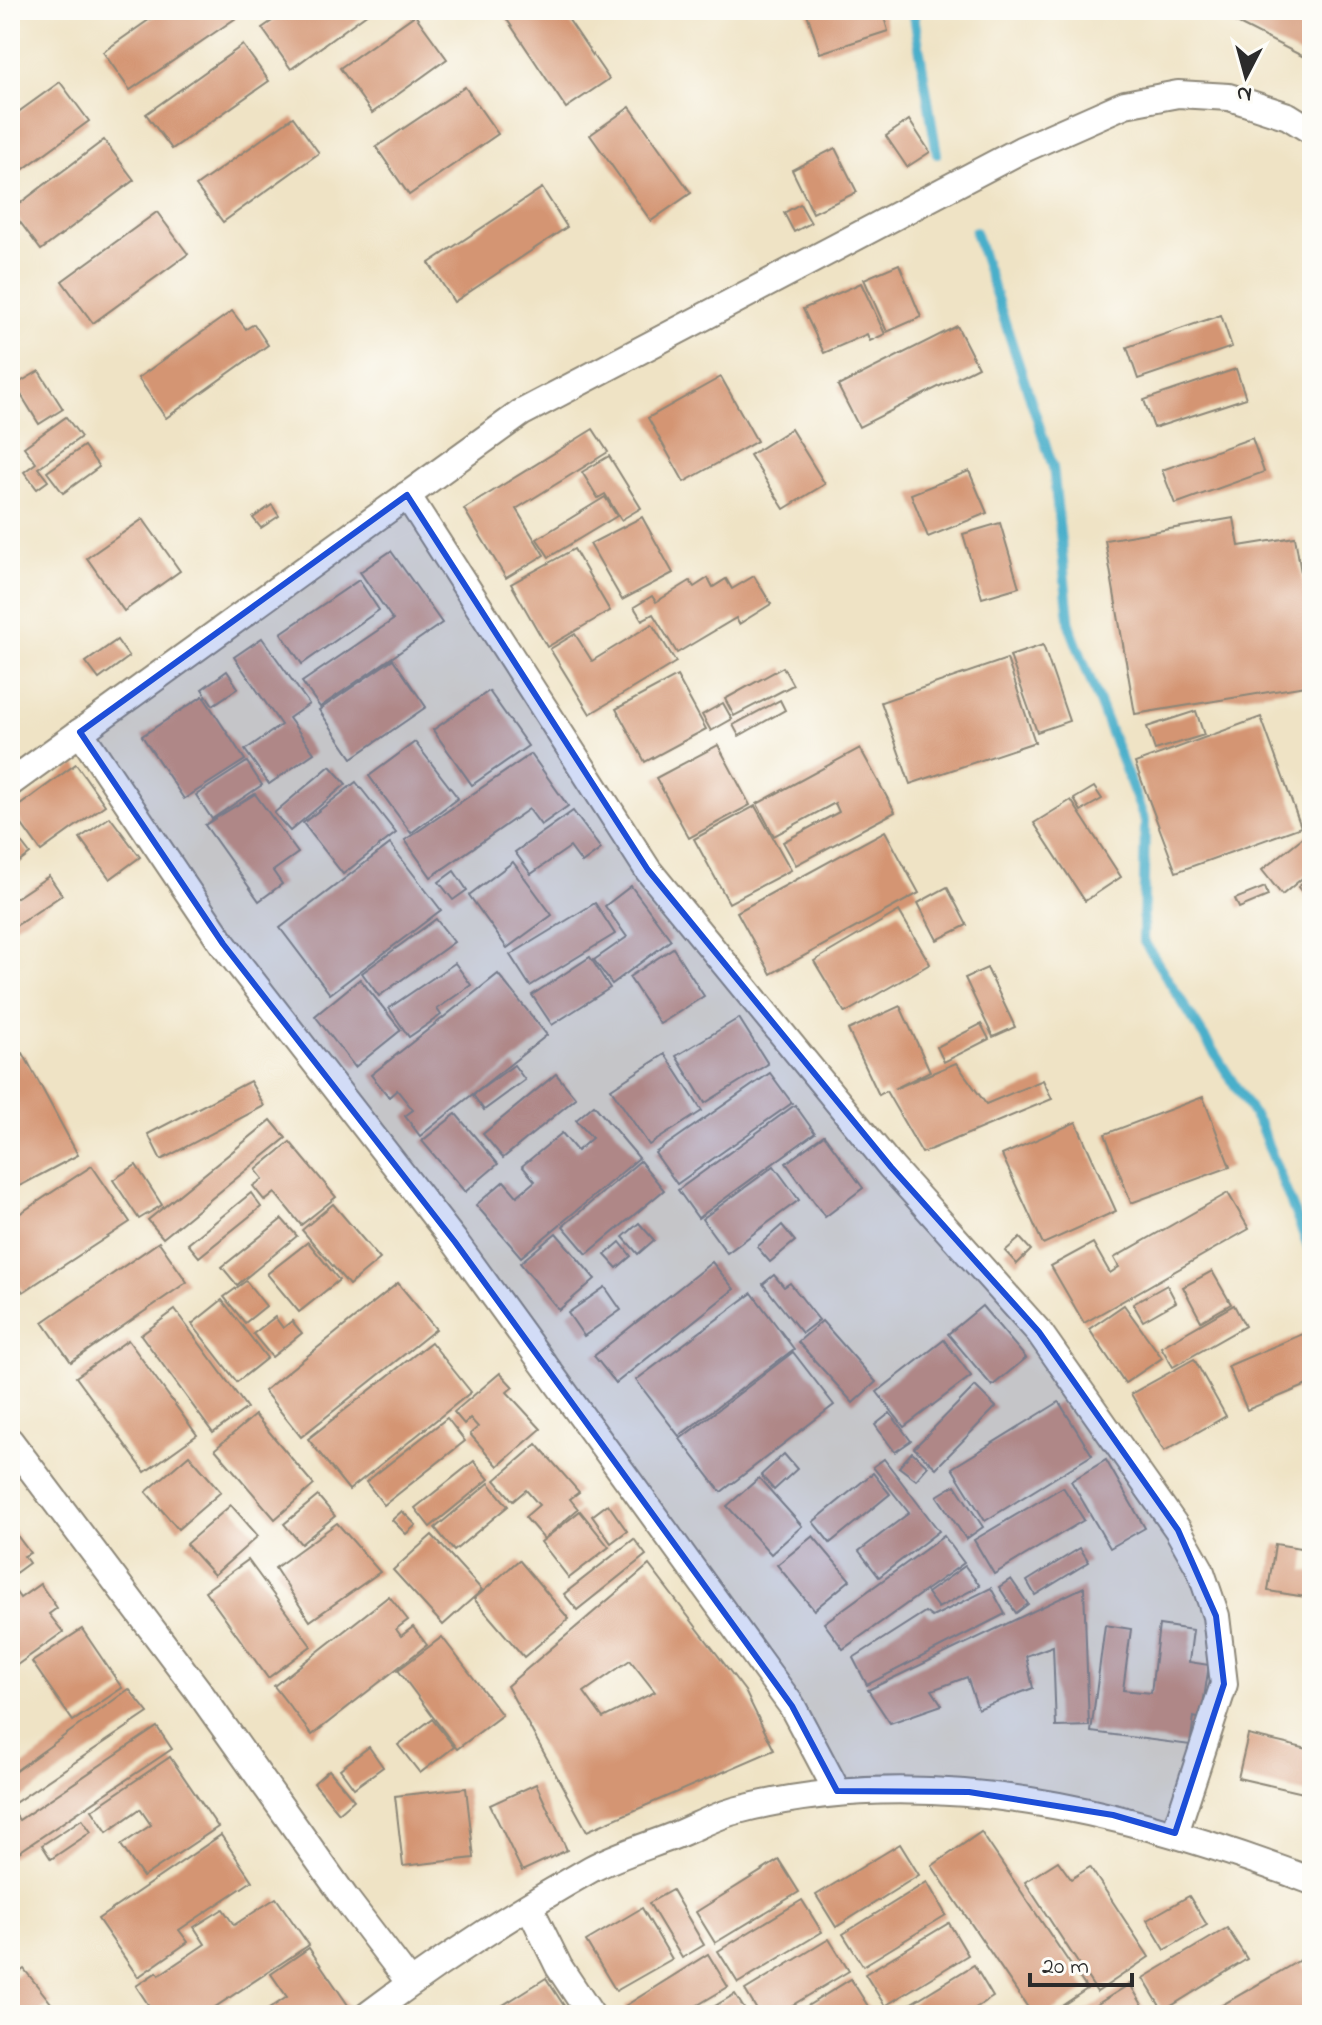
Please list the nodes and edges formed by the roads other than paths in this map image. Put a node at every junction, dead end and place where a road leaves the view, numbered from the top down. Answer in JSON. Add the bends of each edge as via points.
{"nodes":[{"id":1,"x":1312,"y":131,"type":"edge"},
{"id":2,"x":407,"y":495,"type":"junction"},
{"id":3,"x":80,"y":732,"type":"junction"},
{"id":4,"x":10,"y":783,"type":"edge"},
{"id":5,"x":10,"y":1441,"type":"edge"},
{"id":6,"x":837,"y":1791,"type":"junction"},
{"id":7,"x":1175,"y":1833,"type":"junction"},
{"id":8,"x":1312,"y":1881,"type":"edge"},
{"id":9,"x":530,"y":1908,"type":"junction"},
{"id":10,"x":410,"y":1983,"type":"junction"},
{"id":11,"x":368,"y":2015,"type":"edge"},
{"id":12,"x":591,"y":2015,"type":"edge"}],
"edges":[{"from":1,"to":2,"type":"street","via":[[1288,116],[1229,97],[1178,94],[1125,104],[1021,150],[521,413]]},
{"from":2,"to":3,"type":"street"},
{"from":2,"to":7,"type":"street","via":[[648,870],[891,1167],[1039,1332],[1178,1530],[1200,1569],[1216,1616],[1224,1684]]},
{"from":3,"to":4,"type":"street"},
{"from":3,"to":6,"type":"street","via":[[223,944],[455,1242],[792,1706]]},
{"from":5,"to":10,"type":"street"},
{"from":6,"to":7,"type":"street","via":[[969,1792],[1113,1815]]},
{"from":6,"to":9,"type":"street","via":[[736,1810],[592,1869]]},
{"from":7,"to":8,"type":"street"},
{"from":9,"to":10,"type":"street"},
{"from":9,"to":12,"type":"street","via":[[559,1967]]},
{"from":10,"to":11,"type":"street"}]}
